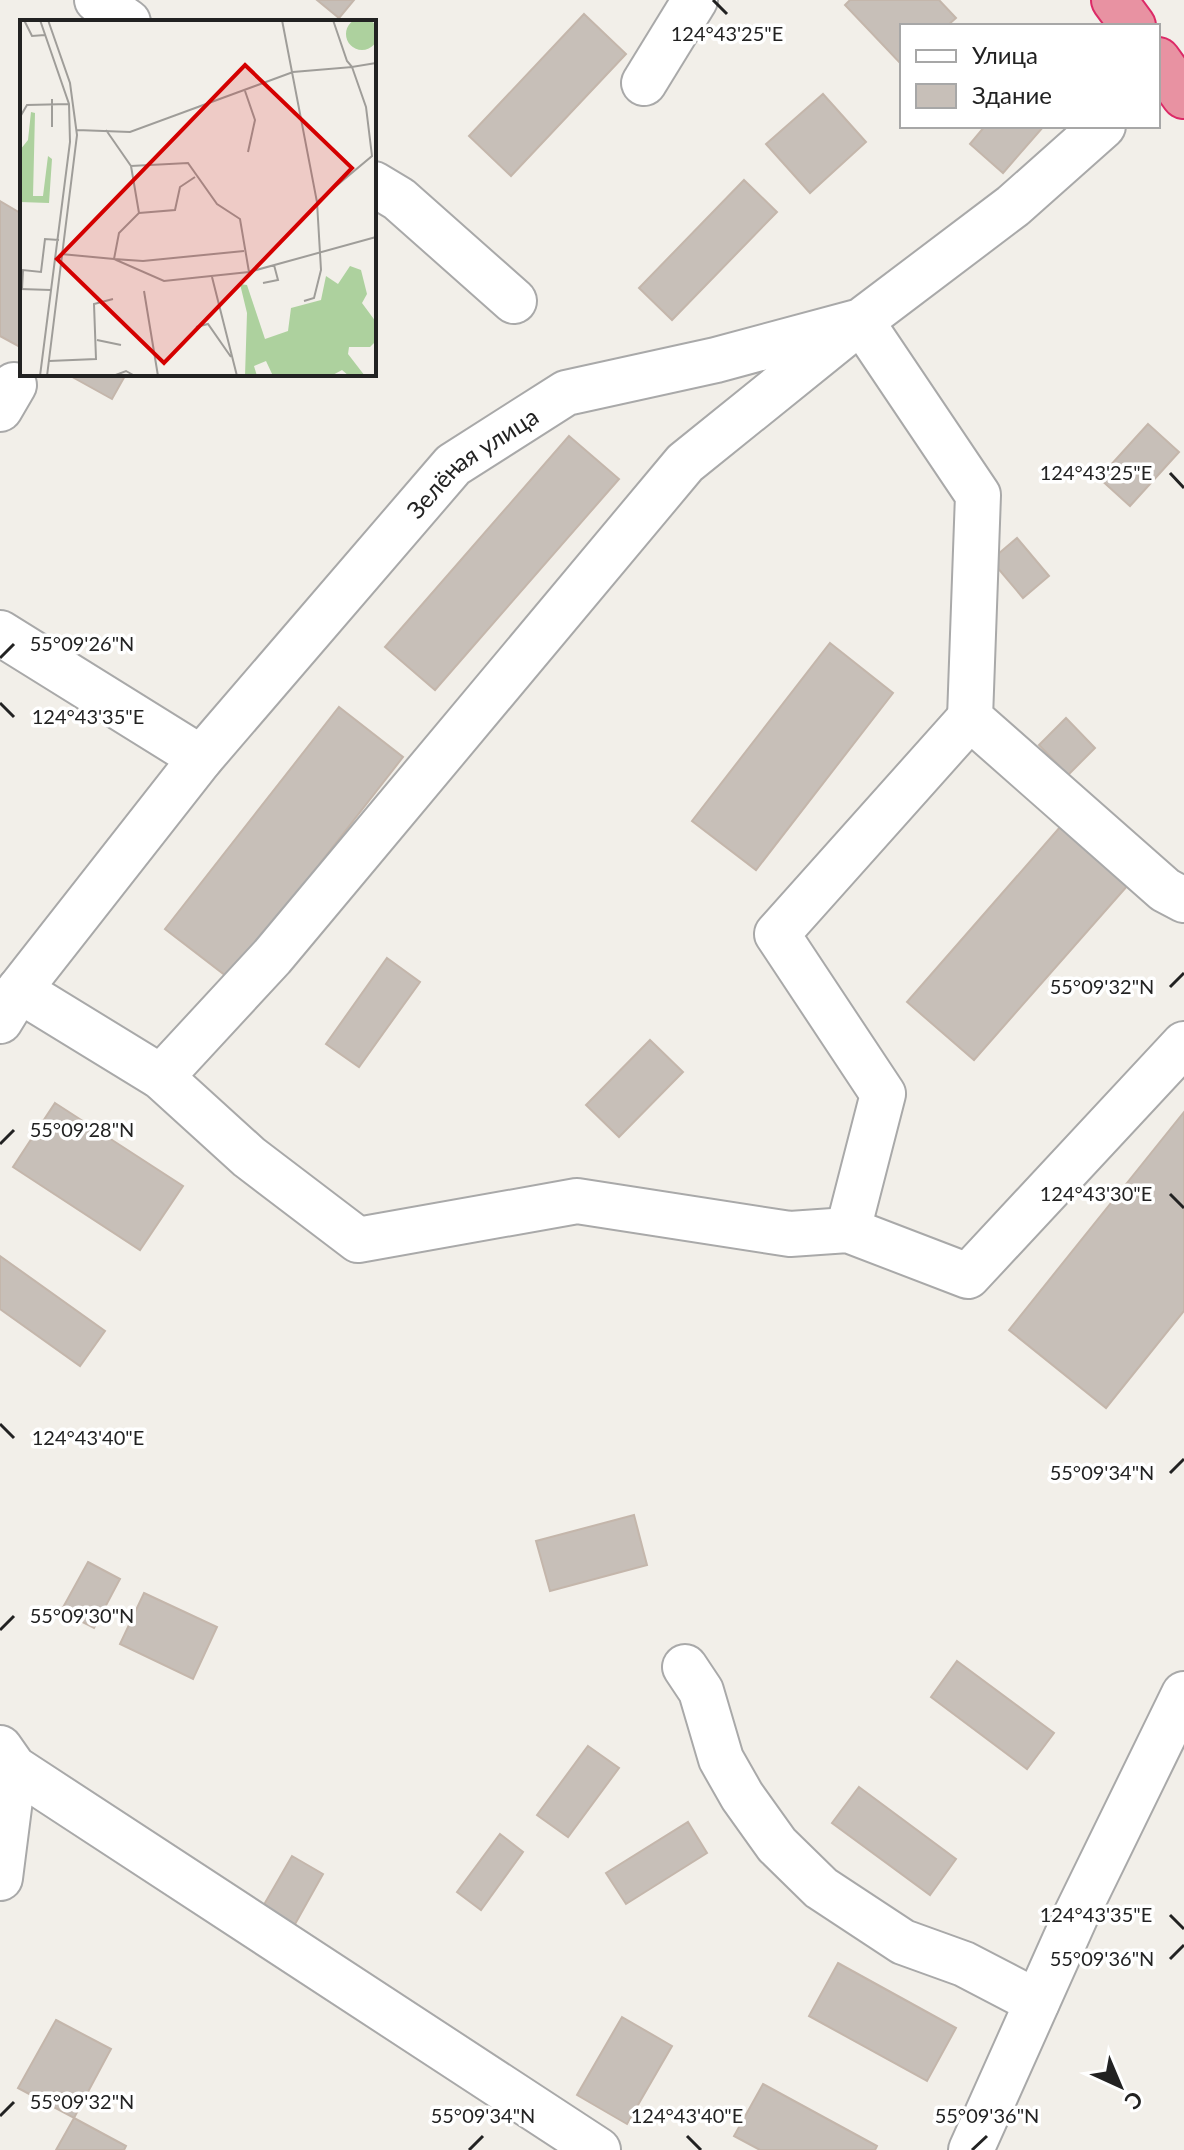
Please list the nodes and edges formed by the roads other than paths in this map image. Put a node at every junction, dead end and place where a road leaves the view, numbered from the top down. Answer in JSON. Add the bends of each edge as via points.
{"nodes":[{"id":1,"x":97,"y":0,"type":"edge"},
{"id":2,"x":695,"y":0,"type":"edge"},
{"id":3,"x":1114,"y":0,"type":"edge"},
{"id":4,"x":125,"y":20,"type":"edge"},
{"id":5,"x":1132,"y":24,"type":"edge"},
{"id":6,"x":644,"y":83,"type":"dead end"},
{"id":7,"x":1101,"y":128,"type":"edge"},
{"id":8,"x":376,"y":185,"type":"edge"},
{"id":9,"x":514,"y":301,"type":"dead end"},
{"id":10,"x":861,"y":321,"type":"junction"},
{"id":11,"x":0,"y":633,"type":"edge"},
{"id":12,"x":970,"y":718,"type":"junction"},
{"id":13,"x":201,"y":758,"type":"junction"},
{"id":14,"x":1184,"y":900,"type":"edge"},
{"id":15,"x":9,"y":1005,"type":"edge"},
{"id":16,"x":1184,"y":1044,"type":"edge"},
{"id":17,"x":161,"y":1077,"type":"junction"},
{"id":18,"x":848,"y":1230,"type":"junction"},
{"id":19,"x":685,"y":1667,"type":"dead end"},
{"id":20,"x":1184,"y":1694,"type":"edge"},
{"id":21,"x":7,"y":1758,"type":"edge"},
{"id":22,"x":0,"y":1878,"type":"edge"},
{"id":23,"x":1037,"y":2002,"type":"junction"},
{"id":24,"x":598,"y":2150,"type":"edge"},
{"id":25,"x":971,"y":2150,"type":"edge"}],
"edges":[{"from":1,"to":4,"type":"street"},
{"from":2,"to":6,"type":"street"},
{"from":3,"to":5,"type":"highway"},
{"from":7,"to":10,"type":"street","name":"Зелёная улица","via":[[1013,206]]},
{"from":8,"to":9,"type":"street","via":[[399,199]]},
{"from":10,"to":12,"type":"street","via":[[978,495]]},
{"from":10,"to":13,"type":"street","name":"Зелёная улица","via":[[566,393],[453,465]]},
{"from":10,"to":17,"type":"street","via":[[685,463],[272,957]]},
{"from":11,"to":13,"type":"street"},
{"from":12,"to":14,"type":"street","via":[[1165,890]]},
{"from":12,"to":18,"type":"street","via":[[777,934],[883,1094]]},
{"from":13,"to":15,"type":"street","name":"Зелёная улица"},
{"from":15,"to":17,"type":"street"},
{"from":16,"to":18,"type":"street","via":[[968,1276]]},
{"from":17,"to":18,"type":"street","via":[[249,1157],[358,1240],[577,1201],[790,1234]]},
{"from":19,"to":23,"type":"street","via":[[701,1691],[721,1759],[742,1796],[777,1845],[821,1888],[903,1942],[964,1964]]},
{"from":20,"to":23,"type":"street"},
{"from":21,"to":22,"type":"street"},
{"from":21,"to":24,"type":"street"},
{"from":23,"to":25,"type":"street"}]}
